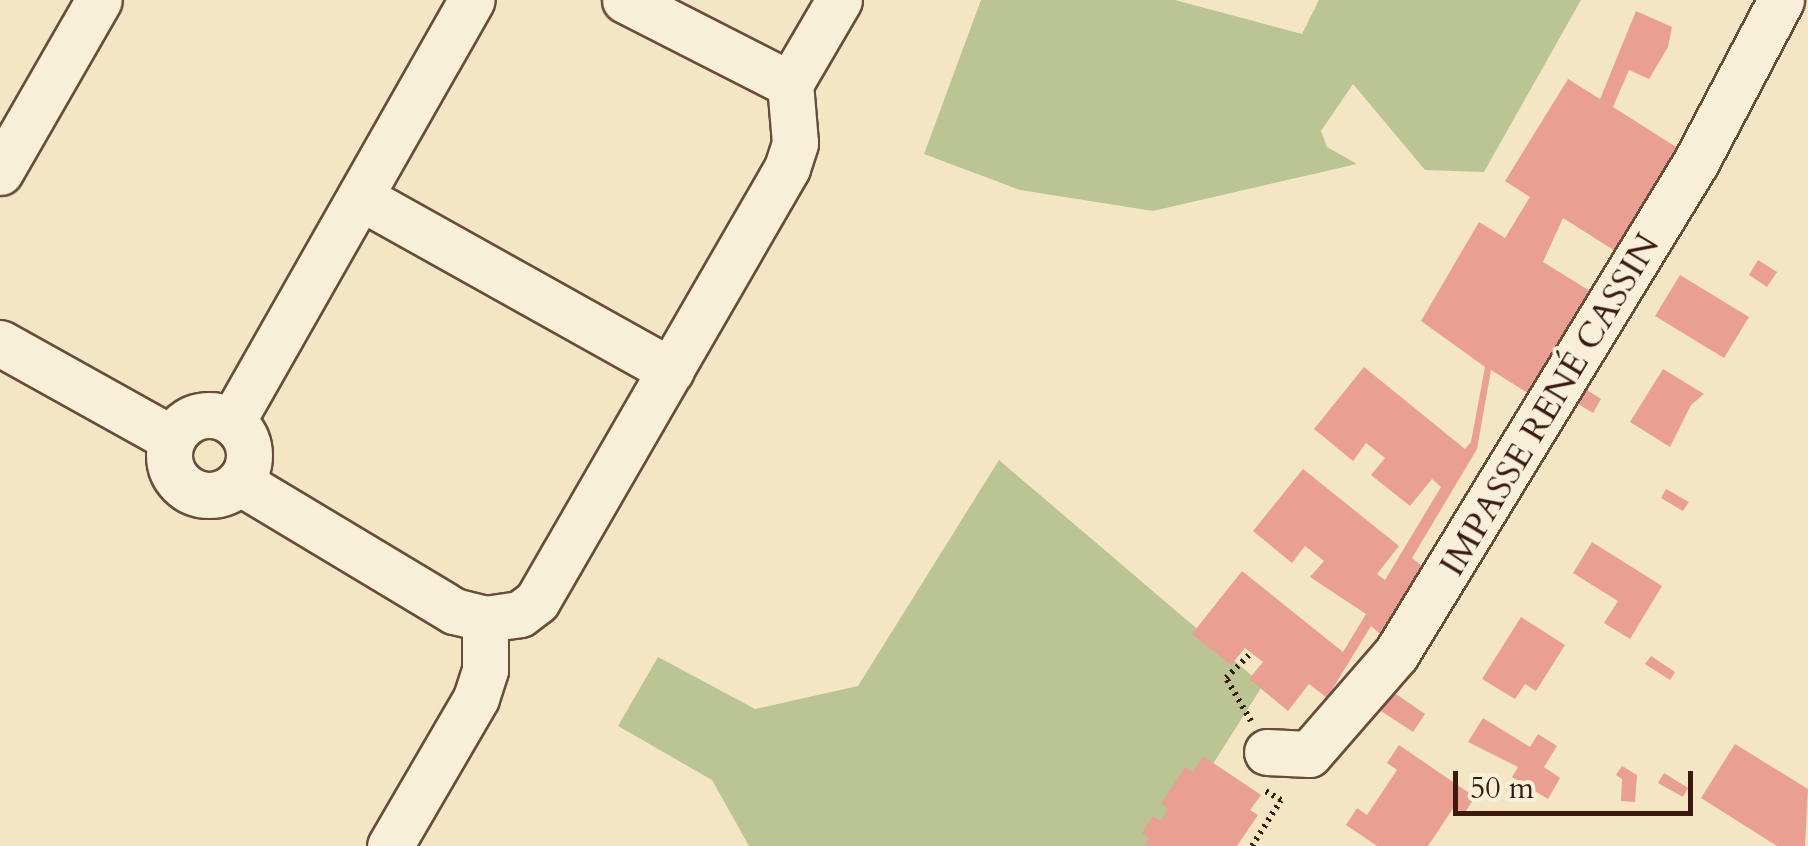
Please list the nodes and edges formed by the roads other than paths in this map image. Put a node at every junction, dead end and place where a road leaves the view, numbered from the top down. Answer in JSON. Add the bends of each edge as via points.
{"nodes":[{"id":1,"x":99,"y":0,"type":"edge"},
{"id":2,"x":472,"y":0,"type":"edge"},
{"id":3,"x":625,"y":0,"type":"edge"},
{"id":4,"x":839,"y":0,"type":"edge"},
{"id":5,"x":1781,"y":0,"type":"edge"},
{"id":6,"x":790,"y":84,"type":"junction"},
{"id":7,"x":0,"y":172,"type":"edge"},
{"id":8,"x":360,"y":197,"type":"junction"},
{"id":9,"x":0,"y":343,"type":"edge"},
{"id":10,"x":671,"y":371,"type":"junction"},
{"id":11,"x":233,"y":420,"type":"junction"},
{"id":12,"x":171,"y":438,"type":"junction"},
{"id":13,"x":241,"y":483,"type":"junction"},
{"id":14,"x":485,"y":619,"type":"junction"},
{"id":15,"x":1267,"y":752,"type":"dead end"},
{"id":16,"x":390,"y":846,"type":"edge"}],
"edges":[{"from":1,"to":7,"type":"street"},
{"from":2,"to":8,"type":"street"},
{"from":3,"to":6,"type":"street"},
{"from":4,"to":6,"type":"street"},
{"from":5,"to":15,"type":"street","name":"IMPASSE RENÉ CASSIN","via":[[1696,162],[1396,654],[1308,754]]},
{"from":6,"to":10,"type":"street","via":[[794,143],[787,168]]},
{"from":8,"to":10,"type":"street"},
{"from":8,"to":11,"type":"street"},
{"from":9,"to":12,"type":"street"},
{"from":10,"to":14,"type":"street","via":[[537,601],[520,614]]},
{"from":11,"to":12,"type":"street","via":[[188,419]]},
{"from":11,"to":13,"type":"street","via":[[245,438]]},
{"from":12,"to":13,"type":"street","via":[[177,480],[196,495]]},
{"from":13,"to":14,"type":"street","via":[[454,610]]},
{"from":14,"to":16,"type":"street","via":[[485,670],[476,698]]}]}
